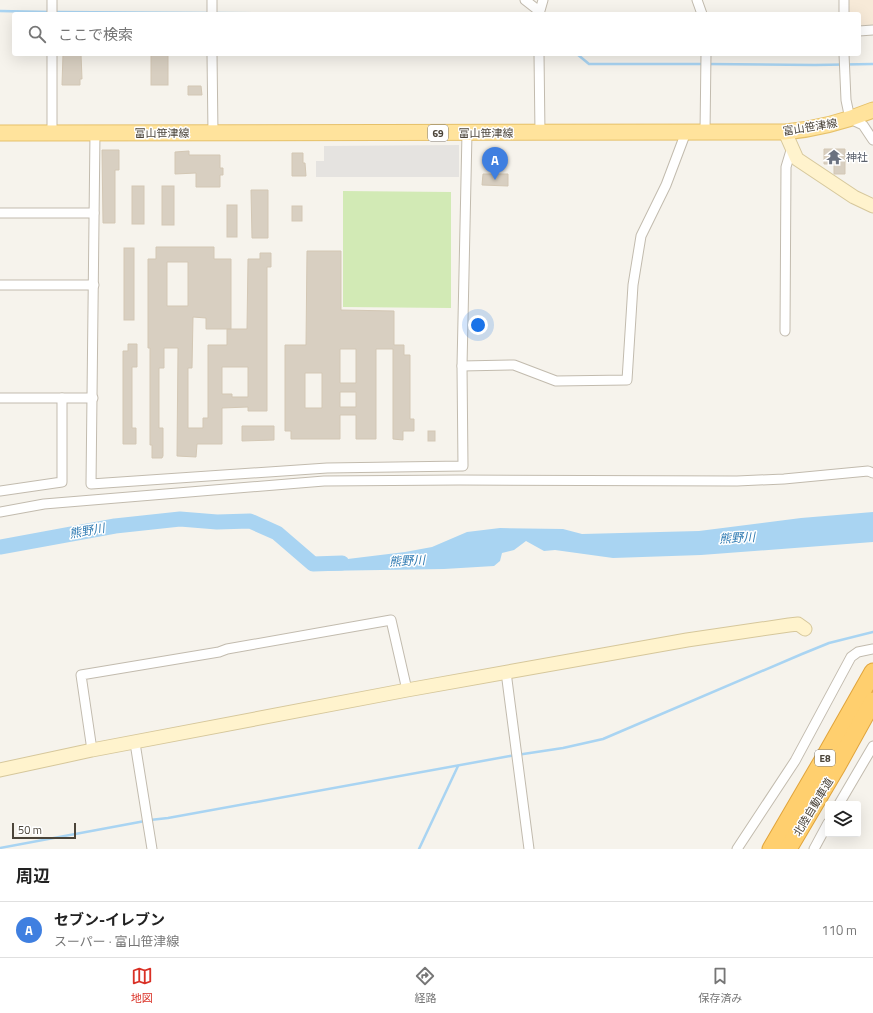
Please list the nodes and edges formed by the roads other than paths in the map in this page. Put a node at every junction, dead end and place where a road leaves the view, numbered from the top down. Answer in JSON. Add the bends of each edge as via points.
{"nodes":[{"id":1,"x":52,"y":0,"type":"edge"},
{"id":2,"x":212,"y":0,"type":"edge"},
{"id":3,"x":525,"y":0,"type":"edge"},
{"id":4,"x":543,"y":0,"type":"edge"},
{"id":5,"x":697,"y":0,"type":"edge"},
{"id":6,"x":844,"y":0,"type":"edge"},
{"id":7,"x":52,"y":12,"type":"edge"},
{"id":8,"x":212,"y":12,"type":"edge"},
{"id":9,"x":538,"y":12,"type":"edge"},
{"id":10,"x":539,"y":12,"type":"edge"},
{"id":11,"x":701,"y":12,"type":"edge"},
{"id":12,"x":844,"y":12,"type":"edge"},
{"id":13,"x":861,"y":30,"type":"edge"},
{"id":14,"x":873,"y":30,"type":"edge"},
{"id":15,"x":52,"y":56,"type":"edge"},
{"id":16,"x":212,"y":56,"type":"edge"},
{"id":17,"x":540,"y":56,"type":"edge"},
{"id":18,"x":706,"y":56,"type":"edge"},
{"id":19,"x":844,"y":56,"type":"edge"},
{"id":20,"x":873,"y":110,"type":"edge"},
{"id":21,"x":850,"y":119,"type":"junction"},
{"id":22,"x":686,"y":132,"type":"junction"},
{"id":23,"x":705,"y":132,"type":"junction"},
{"id":24,"x":785,"y":132,"type":"junction"},
{"id":25,"x":0,"y":133,"type":"edge"},
{"id":26,"x":52,"y":133,"type":"junction"},
{"id":27,"x":95,"y":133,"type":"junction"},
{"id":28,"x":467,"y":133,"type":"junction"},
{"id":29,"x":540,"y":133,"type":"junction"},
{"id":30,"x":213,"y":134,"type":"junction"},
{"id":31,"x":873,"y":140,"type":"edge"},
{"id":32,"x":792,"y":148,"type":"junction"},
{"id":33,"x":873,"y":206,"type":"edge"},
{"id":34,"x":94,"y":213,"type":"junction"},
{"id":35,"x":0,"y":214,"type":"edge"},
{"id":36,"x":0,"y":285,"type":"edge"},
{"id":37,"x":94,"y":286,"type":"junction"},
{"id":38,"x":785,"y":331,"type":"dead end"},
{"id":39,"x":462,"y":366,"type":"junction"},
{"id":40,"x":0,"y":398,"type":"edge"},
{"id":41,"x":62,"y":398,"type":"junction"},
{"id":42,"x":93,"y":398,"type":"junction"},
{"id":43,"x":871,"y":471,"type":"edge"},
{"id":44,"x":0,"y":491,"type":"edge"},
{"id":45,"x":0,"y":512,"type":"edge"},
{"id":46,"x":805,"y":629,"type":"dead end"},
{"id":47,"x":873,"y":649,"type":"edge"},
{"id":48,"x":506,"y":672,"type":"junction"},
{"id":49,"x":873,"y":672,"type":"edge"},
{"id":50,"x":407,"y":690,"type":"junction"},
{"id":51,"x":873,"y":702,"type":"edge"},
{"id":52,"x":135,"y":743,"type":"junction"},
{"id":53,"x":873,"y":746,"type":"edge"},
{"id":54,"x":92,"y":750,"type":"junction"},
{"id":55,"x":0,"y":770,"type":"edge"},
{"id":56,"x":840,"y":801,"type":"edge"},
{"id":57,"x":825,"y":829,"type":"edge"},
{"id":58,"x":776,"y":847,"type":"edge"},
{"id":59,"x":152,"y":849,"type":"edge"},
{"id":60,"x":529,"y":849,"type":"edge"},
{"id":61,"x":737,"y":849,"type":"edge"},
{"id":62,"x":814,"y":849,"type":"edge"}],
"edges":[{"from":1,"to":7,"type":"street"},
{"from":2,"to":8,"type":"street"},
{"from":3,"to":9,"type":"street"},
{"from":4,"to":10,"type":"street"},
{"from":5,"to":11,"type":"street"},
{"from":6,"to":12,"type":"street"},
{"from":13,"to":14,"type":"street"},
{"from":15,"to":26,"type":"street"},
{"from":16,"to":30,"type":"street"},
{"from":17,"to":29,"type":"street"},
{"from":18,"to":23,"type":"street"},
{"from":19,"to":21,"type":"street","via":[[846,100]]},
{"from":20,"to":21,"type":"main road","name":"富山笹津線","number":"69"},
{"from":21,"to":24,"type":"main road","name":"富山笹津線","number":"69","via":[[826,126]]},
{"from":21,"to":31,"type":"street","via":[[863,125]]},
{"from":22,"to":23,"type":"main road","name":"富山笹津線","number":"69"},
{"from":22,"to":29,"type":"main road","name":"富山笹津線","number":"69"},
{"from":22,"to":39,"type":"street","via":[[666,185],[641,236],[633,285],[627,380],[556,381],[514,365]]},
{"from":23,"to":24,"type":"main road","name":"富山笹津線","number":"69"},
{"from":24,"to":32,"type":"street"},
{"from":25,"to":26,"type":"main road","name":"富山笹津線","number":"69"},
{"from":26,"to":27,"type":"main road","name":"富山笹津線","number":"69"},
{"from":27,"to":30,"type":"main road","name":"富山笹津線","number":"69"},
{"from":27,"to":34,"type":"street"},
{"from":28,"to":29,"type":"main road","name":"富山笹津線","number":"69"},
{"from":28,"to":30,"type":"main road","name":"富山笹津線","number":"69"},
{"from":28,"to":39,"type":"street"},
{"from":32,"to":33,"type":"street","via":[[797,159],[854,197]]},
{"from":32,"to":38,"type":"street","via":[[786,167]]},
{"from":34,"to":35,"type":"street"},
{"from":34,"to":37,"type":"street"},
{"from":36,"to":37,"type":"street"},
{"from":37,"to":42,"type":"street"},
{"from":39,"to":42,"type":"street","via":[[463,466],[327,468],[91,484]]},
{"from":40,"to":41,"type":"street"},
{"from":41,"to":42,"type":"street"},
{"from":41,"to":44,"type":"street","via":[[62,482]]},
{"from":43,"to":45,"type":"street","via":[[737,481],[324,481],[44,504]]},
{"from":46,"to":48,"type":"street","via":[[798,624],[772,626]]},
{"from":47,"to":61,"type":"street","via":[[858,652],[851,657],[795,761]]},
{"from":48,"to":50,"type":"street"},
{"from":48,"to":60,"type":"street"},
{"from":49,"to":58,"type":"highway","name":"北陸自動車道","number":"E8"},
{"from":50,"to":52,"type":"street"},
{"from":50,"to":54,"type":"street","via":[[392,620],[81,675]]},
{"from":51,"to":58,"type":"highway","name":"北陸自動車道","number":"E8","via":[[837,766]]},
{"from":52,"to":54,"type":"street"},
{"from":52,"to":59,"type":"street"},
{"from":53,"to":56,"type":"street"},
{"from":54,"to":55,"type":"street"},
{"from":57,"to":62,"type":"street"}]}
